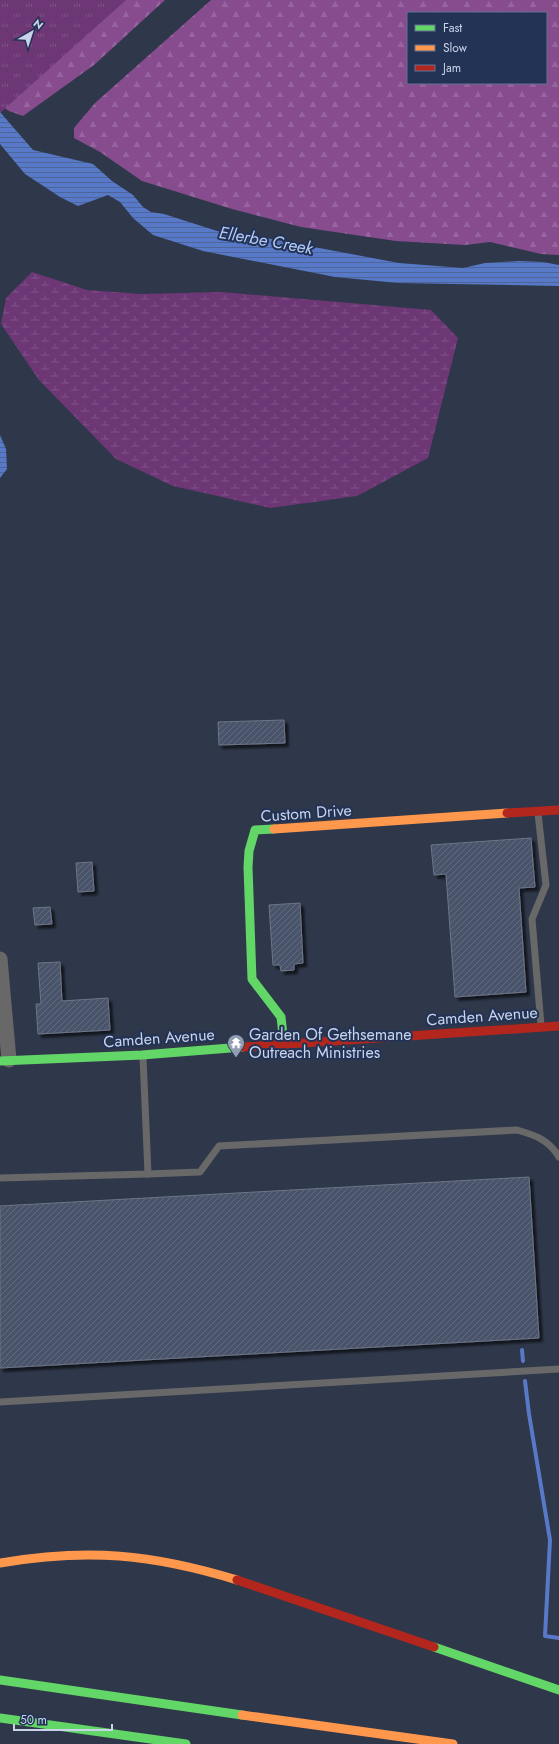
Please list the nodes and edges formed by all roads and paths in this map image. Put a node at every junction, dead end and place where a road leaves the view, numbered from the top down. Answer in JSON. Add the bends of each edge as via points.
{"nodes":[{"id":1,"x":559,"y":810,"type":"edge"},
{"id":2,"x":538,"y":811,"type":"junction"},
{"id":3,"x":0,"y":959,"type":"edge"},
{"id":4,"x":559,"y":1026,"type":"edge"},
{"id":5,"x":541,"y":1027,"type":"junction"},
{"id":6,"x":284,"y":1044,"type":"junction"},
{"id":7,"x":142,"y":1055,"type":"junction"},
{"id":8,"x":5,"y":1061,"type":"edge"},
{"id":9,"x":559,"y":1157,"type":"edge"},
{"id":10,"x":148,"y":1174,"type":"junction"},
{"id":11,"x":0,"y":1178,"type":"edge"},
{"id":12,"x":559,"y":1368,"type":"edge"},
{"id":13,"x":0,"y":1402,"type":"edge"},
{"id":14,"x":0,"y":1563,"type":"edge"},
{"id":15,"x":0,"y":1680,"type":"edge"},
{"id":16,"x":559,"y":1690,"type":"edge"},
{"id":17,"x":0,"y":1718,"type":"edge"},
{"id":18,"x":186,"y":1744,"type":"edge"},
{"id":19,"x":453,"y":1744,"type":"edge"}],
"edges":[{"from":1,"to":2,"type":"main road","name":"Custom Drive"},
{"from":2,"to":5,"type":"lane","via":[[546,885],[532,919]]},
{"from":2,"to":6,"type":"main road","name":"Custom Drive","via":[[255,830],[248,867],[252,979],[281,1017]]},
{"from":3,"to":8,"type":"street"},
{"from":4,"to":5,"type":"main road","name":"Camden Avenue"},
{"from":5,"to":6,"type":"main road","name":"Camden Avenue"},
{"from":6,"to":7,"type":"main road","name":"Camden Avenue"},
{"from":7,"to":8,"type":"main road","name":"Camden Avenue"},
{"from":7,"to":10,"type":"lane"},
{"from":9,"to":10,"type":"lane","via":[[554,1147],[536,1136],[517,1130],[219,1146],[200,1172]]},
{"from":10,"to":11,"type":"lane"},
{"from":12,"to":13,"type":"lane"},
{"from":14,"to":16,"type":"main road","via":[[47,1556],[94,1554],[141,1557],[187,1566],[254,1586]]},
{"from":15,"to":19,"type":"main road"},
{"from":17,"to":18,"type":"main road"}]}
